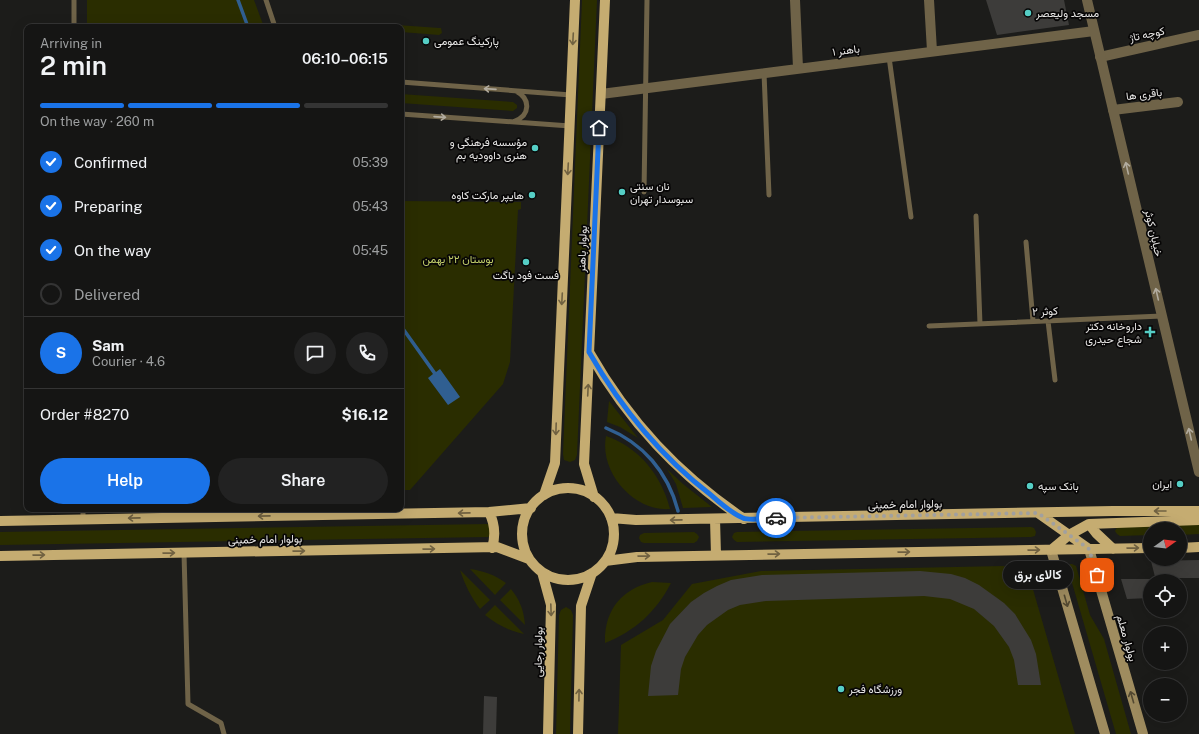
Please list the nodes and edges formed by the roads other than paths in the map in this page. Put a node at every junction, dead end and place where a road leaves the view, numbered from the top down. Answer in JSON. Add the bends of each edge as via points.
{"nodes":[{"id":1,"x":74,"y":0,"type":"edge"},
{"id":2,"x":266,"y":0,"type":"edge"},
{"id":3,"x":575,"y":0,"type":"edge"},
{"id":4,"x":605,"y":0,"type":"edge"},
{"id":5,"x":647,"y":0,"type":"edge"},
{"id":6,"x":795,"y":0,"type":"edge"},
{"id":7,"x":929,"y":0,"type":"edge"},
{"id":8,"x":1087,"y":0,"type":"edge"},
{"id":9,"x":74,"y":24,"type":"edge"},
{"id":10,"x":274,"y":24,"type":"edge"},
{"id":11,"x":1094,"y":31,"type":"junction"},
{"id":12,"x":1199,"y":35,"type":"edge"},
{"id":13,"x":932,"y":51,"type":"junction"},
{"id":14,"x":889,"y":57,"type":"junction"},
{"id":15,"x":1100,"y":57,"type":"junction"},
{"id":16,"x":798,"y":68,"type":"junction"},
{"id":17,"x":764,"y":73,"type":"junction"},
{"id":18,"x":404,"y":82,"type":"edge"},
{"id":19,"x":646,"y":88,"type":"junction"},
{"id":20,"x":512,"y":90,"type":"junction"},
{"id":21,"x":600,"y":94,"type":"junction"},
{"id":22,"x":571,"y":95,"type":"junction"},
{"id":23,"x":1178,"y":102,"type":"dead end"},
{"id":24,"x":1113,"y":110,"type":"junction"},
{"id":25,"x":404,"y":114,"type":"edge"},
{"id":26,"x":510,"y":122,"type":"junction"},
{"id":27,"x":570,"y":126,"type":"junction"},
{"id":28,"x":644,"y":192,"type":"dead end"},
{"id":29,"x":769,"y":195,"type":"dead end"},
{"id":30,"x":976,"y":216,"type":"dead end"},
{"id":31,"x":911,"y":217,"type":"dead end"},
{"id":32,"x":1026,"y":242,"type":"dead end"},
{"id":33,"x":1162,"y":316,"type":"junction"},
{"id":34,"x":1048,"y":321,"type":"junction"},
{"id":35,"x":1033,"y":322,"type":"junction"},
{"id":36,"x":980,"y":324,"type":"junction"},
{"id":37,"x":929,"y":326,"type":"dead end"},
{"id":38,"x":589,"y":352,"type":"junction"},
{"id":39,"x":1055,"y":380,"type":"dead end"},
{"id":40,"x":1199,"y":472,"type":"edge"},
{"id":41,"x":544,"y":495,"type":"junction"},
{"id":42,"x":594,"y":497,"type":"junction"},
{"id":43,"x":531,"y":508,"type":"junction"},
{"id":44,"x":1199,"y":511,"type":"edge"},
{"id":45,"x":489,"y":512,"type":"junction"},
{"id":46,"x":1038,"y":513,"type":"junction"},
{"id":47,"x":83,"y":514,"type":"edge"},
{"id":48,"x":611,"y":518,"type":"junction"},
{"id":49,"x":715,"y":519,"type":"junction"},
{"id":50,"x":744,"y":519,"type":"junction"},
{"id":51,"x":1199,"y":520,"type":"edge"},
{"id":52,"x":0,"y":521,"type":"edge"},
{"id":53,"x":1089,"y":524,"type":"junction"},
{"id":54,"x":1069,"y":535,"type":"junction"},
{"id":55,"x":1199,"y":547,"type":"edge"},
{"id":56,"x":492,"y":548,"type":"junction"},
{"id":57,"x":1143,"y":548,"type":"edge"},
{"id":58,"x":1187,"y":548,"type":"edge"},
{"id":59,"x":1089,"y":549,"type":"junction"},
{"id":60,"x":1113,"y":549,"type":"junction"},
{"id":61,"x":1051,"y":550,"type":"junction"},
{"id":62,"x":184,"y":553,"type":"junction"},
{"id":63,"x":716,"y":555,"type":"junction"},
{"id":64,"x":0,"y":556,"type":"edge"},
{"id":65,"x":529,"y":559,"type":"junction"},
{"id":66,"x":605,"y":561,"type":"junction"},
{"id":67,"x":542,"y":572,"type":"junction"},
{"id":68,"x":592,"y":573,"type":"junction"},
{"id":69,"x":224,"y":734,"type":"edge"},
{"id":70,"x":548,"y":734,"type":"edge"},
{"id":71,"x":578,"y":734,"type":"edge"},
{"id":72,"x":1105,"y":734,"type":"edge"},
{"id":73,"x":1143,"y":734,"type":"edge"}],
"edges":[{"from":1,"to":9,"type":"lane"},
{"from":2,"to":10,"type":"lane"},
{"from":3,"to":22,"type":"main road","name":"بولوار باهنر","one_way":true},
{"from":4,"to":21,"type":"main road","name":"بولوار باهنر"},
{"from":5,"to":19,"type":"lane"},
{"from":6,"to":16,"type":"street"},
{"from":7,"to":13,"type":"street"},
{"from":8,"to":11,"type":"street","name":"خیابان کوثر"},
{"from":11,"to":13,"type":"street","name":"باهنر ۱"},
{"from":11,"to":15,"type":"street","name":"خیابان کوثر"},
{"from":12,"to":15,"type":"street","name":"کوچه تاژ"},
{"from":13,"to":14,"type":"street","name":"باهنر ۱"},
{"from":14,"to":16,"type":"street","name":"باهنر ۱"},
{"from":14,"to":31,"type":"lane"},
{"from":15,"to":24,"type":"street","name":"خیابان کوثر"},
{"from":16,"to":17,"type":"street","name":"باهنر ۱"},
{"from":17,"to":19,"type":"street","name":"باهنر ۱"},
{"from":17,"to":29,"type":"lane"},
{"from":20,"to":18,"type":"lane","one_way":true},
{"from":19,"to":21,"type":"street","name":"باهنر ۱"},
{"from":19,"to":28,"type":"lane"},
{"from":20,"to":22,"type":"lane"},
{"from":20,"to":26,"type":"lane","via":[[524,98],[527,107],[523,116]]},
{"from":21,"to":38,"type":"main road","name":"بولوار باهنر"},
{"from":22,"to":27,"type":"main road","name":"بولوار باهنر"},
{"from":23,"to":24,"type":"street","name":"باقری ها"},
{"from":33,"to":24,"type":"street","name":"خیابان کوثر","one_way":true},
{"from":25,"to":26,"type":"lane","one_way":true},
{"from":26,"to":27,"type":"lane"},
{"from":27,"to":41,"type":"main road","name":"بولوار باهنر","one_way":true,"via":[[555,463]]},
{"from":30,"to":36,"type":"lane"},
{"from":32,"to":35,"type":"lane"},
{"from":33,"to":34,"type":"lane","name":"کوثر ۲"},
{"from":40,"to":33,"type":"street","name":"خیابان کوثر","one_way":true},
{"from":34,"to":35,"type":"lane","name":"کوثر ۲"},
{"from":34,"to":39,"type":"lane"},
{"from":35,"to":36,"type":"lane","name":"کوثر ۲"},
{"from":36,"to":37,"type":"lane","name":"کوثر ۲"},
{"from":42,"to":38,"type":"main road","name":"بولوار باهنر","one_way":true,"via":[[584,464]]},
{"from":38,"to":50,"type":"main road","via":[[616,396],[647,436],[693,481]]},
{"from":41,"to":42,"type":"main road","via":[[569,488],[587,492]]},
{"from":41,"to":43,"type":"main road"},
{"from":42,"to":48,"type":"main road"},
{"from":43,"to":45,"type":"main road","name":"بولوار امام خمینی"},
{"from":43,"to":65,"type":"main road","via":[[523,524],[522,533]]},
{"from":44,"to":46,"type":"main road","name":"بولوار امام خمینی","one_way":true},
{"from":45,"to":47,"type":"main road","name":"بولوار امام خمینی","one_way":true},
{"from":45,"to":56,"type":"main road","via":[[495,529]]},
{"from":46,"to":50,"type":"main road","name":"بولوار امام خمینی"},
{"from":46,"to":54,"type":"main road"},
{"from":47,"to":52,"type":"main road","name":"بولوار امام خمینی"},
{"from":49,"to":48,"type":"main road","name":"بولوار امام خمینی","one_way":true},
{"from":48,"to":66,"type":"main road","via":[[614,536]]},
{"from":49,"to":50,"type":"main road","name":"بولوار امام خمینی"},
{"from":49,"to":63,"type":"main road"},
{"from":51,"to":53,"type":"main road"},
{"from":53,"to":54,"type":"main road"},
{"from":53,"to":60,"type":"main road"},
{"from":54,"to":59,"type":"main road"},
{"from":54,"to":61,"type":"main road"},
{"from":55,"to":58,"type":"main road"},
{"from":62,"to":56,"type":"main road","name":"بولوار امام خمینی","one_way":true},
{"from":56,"to":65,"type":"main road","name":"بولوار امام خمینی"},
{"from":60,"to":57,"type":"main road","one_way":true},
{"from":59,"to":60,"type":"main road"},
{"from":59,"to":61,"type":"main road"},
{"from":73,"to":59,"type":"main road","name":"بولوار معلم","one_way":true},
{"from":63,"to":61,"type":"main road","one_way":true},
{"from":61,"to":72,"type":"main road","one_way":true},
{"from":64,"to":62,"type":"main road","name":"بولوار امام خمینی","one_way":true},
{"from":62,"to":69,"type":"lane","via":[[188,704],[221,723]]},
{"from":66,"to":63,"type":"main road","one_way":true,"via":[[637,556]]},
{"from":65,"to":67,"type":"main road"},
{"from":66,"to":68,"type":"main road"},
{"from":67,"to":68,"type":"main road","via":[[567,580],[576,580]]},
{"from":67,"to":70,"type":"main road","name":"بولوار رجایی","one_way":true,"via":[[551,605]]},
{"from":71,"to":68,"type":"main road","one_way":true,"via":[[581,606]]}]}
